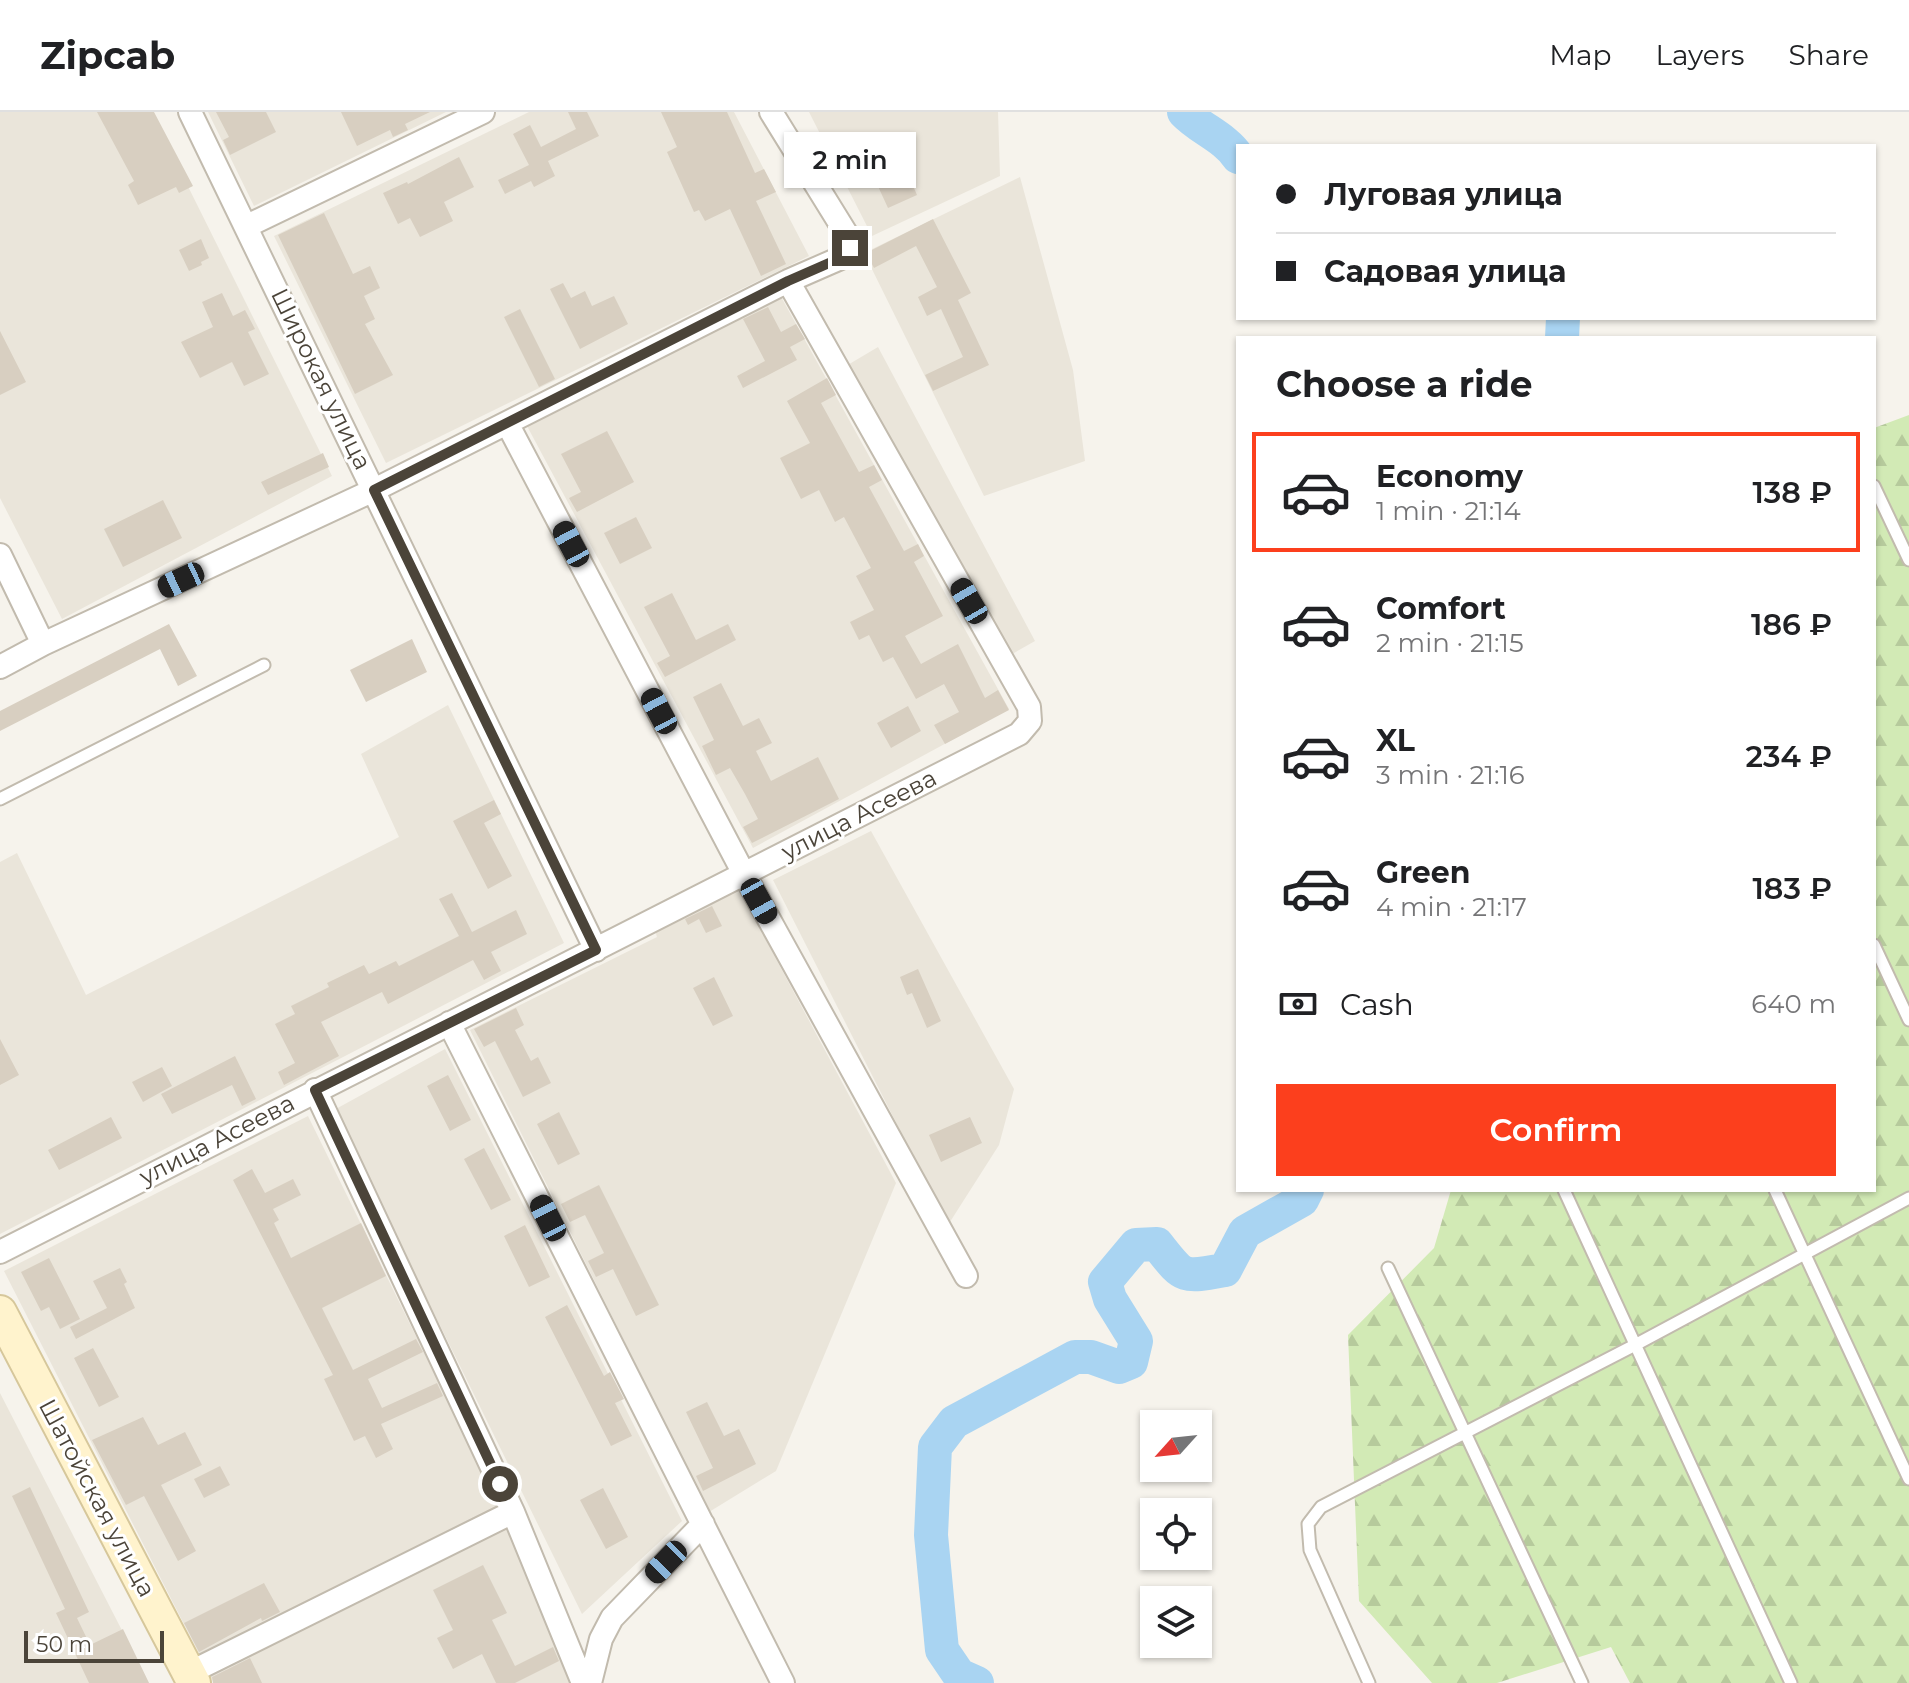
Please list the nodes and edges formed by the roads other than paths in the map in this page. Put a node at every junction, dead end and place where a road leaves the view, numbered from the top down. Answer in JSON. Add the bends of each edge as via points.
{"nodes":[{"id":1,"x":190,"y":112,"type":"edge"},
{"id":2,"x":483,"y":112,"type":"edge"},
{"id":3,"x":771,"y":112,"type":"edge"},
{"id":4,"x":247,"y":226,"type":"junction"},
{"id":5,"x":788,"y":281,"type":"junction"},
{"id":6,"x":507,"y":423,"type":"junction"},
{"id":7,"x":374,"y":490,"type":"junction"},
{"id":8,"x":1876,"y":490,"type":"edge"},
{"id":9,"x":0,"y":555,"type":"edge"},
{"id":10,"x":1909,"y":560,"type":"edge"},
{"id":11,"x":43,"y":644,"type":"junction"},
{"id":12,"x":264,"y":665,"type":"dead end"},
{"id":13,"x":0,"y":667,"type":"edge"},
{"id":14,"x":0,"y":799,"type":"edge"},
{"id":15,"x":744,"y":874,"type":"junction"},
{"id":16,"x":1876,"y":949,"type":"edge"},
{"id":17,"x":596,"y":950,"type":"junction"},
{"id":18,"x":1909,"y":1020,"type":"edge"},
{"id":19,"x":449,"y":1023,"type":"junction"},
{"id":20,"x":315,"y":1090,"type":"junction"},
{"id":21,"x":1565,"y":1192,"type":"edge"},
{"id":22,"x":1776,"y":1192,"type":"edge"},
{"id":23,"x":1909,"y":1198,"type":"edge"},
{"id":24,"x":0,"y":1252,"type":"edge"},
{"id":25,"x":1804,"y":1253,"type":"junction"},
{"id":26,"x":1388,"y":1268,"type":"dead end"},
{"id":27,"x":966,"y":1276,"type":"dead end"},
{"id":28,"x":0,"y":1312,"type":"edge"},
{"id":29,"x":1635,"y":1345,"type":"junction"},
{"id":30,"x":1466,"y":1434,"type":"junction"},
{"id":31,"x":1909,"y":1479,"type":"edge"},
{"id":32,"x":513,"y":1512,"type":"junction"},
{"id":33,"x":703,"y":1524,"type":"junction"},
{"id":34,"x":192,"y":1678,"type":"edge"},
{"id":35,"x":583,"y":1683,"type":"edge"},
{"id":36,"x":590,"y":1683,"type":"edge"},
{"id":37,"x":783,"y":1683,"type":"edge"},
{"id":38,"x":1369,"y":1683,"type":"edge"},
{"id":39,"x":1582,"y":1683,"type":"edge"},
{"id":40,"x":1791,"y":1683,"type":"edge"}],
"edges":[{"from":1,"to":4,"type":"street","name":"Широкая улица"},
{"from":2,"to":4,"type":"street"},
{"from":3,"to":5,"type":"street","via":[[849,238],[843,257]]},
{"from":4,"to":7,"type":"street","name":"Широкая улица"},
{"from":5,"to":6,"type":"street"},
{"from":5,"to":15,"type":"street","name":"улица Асеева","via":[[1029,707],[1030,721],[1019,734]]},
{"from":6,"to":7,"type":"street"},
{"from":6,"to":15,"type":"street"},
{"from":7,"to":11,"type":"street"},
{"from":7,"to":17,"type":"street","name":"Широкая улица"},
{"from":8,"to":10,"type":"lane"},
{"from":9,"to":11,"type":"street"},
{"from":11,"to":13,"type":"street"},
{"from":12,"to":14,"type":"lane"},
{"from":15,"to":17,"type":"street","name":"улица Асеева"},
{"from":15,"to":27,"type":"street"},
{"from":16,"to":18,"type":"lane"},
{"from":17,"to":19,"type":"street","name":"улица Асеева"},
{"from":19,"to":20,"type":"street","name":"улица Асеева"},
{"from":19,"to":33,"type":"street"},
{"from":20,"to":24,"type":"street","name":"улица Асеева"},
{"from":20,"to":32,"type":"street"},
{"from":21,"to":29,"type":"lane"},
{"from":22,"to":25,"type":"lane"},
{"from":23,"to":25,"type":"lane"},
{"from":25,"to":29,"type":"lane"},
{"from":25,"to":31,"type":"lane"},
{"from":26,"to":30,"type":"lane"},
{"from":28,"to":34,"type":"street","name":"Шатойская улица"},
{"from":29,"to":30,"type":"lane"},
{"from":29,"to":40,"type":"lane"},
{"from":30,"to":38,"type":"lane","via":[[1321,1507],[1308,1524],[1310,1550]]},
{"from":30,"to":39,"type":"lane"},
{"from":32,"to":34,"type":"street"},
{"from":32,"to":35,"type":"street"},
{"from":33,"to":36,"type":"street","via":[[612,1618]]},
{"from":33,"to":37,"type":"street"}]}
